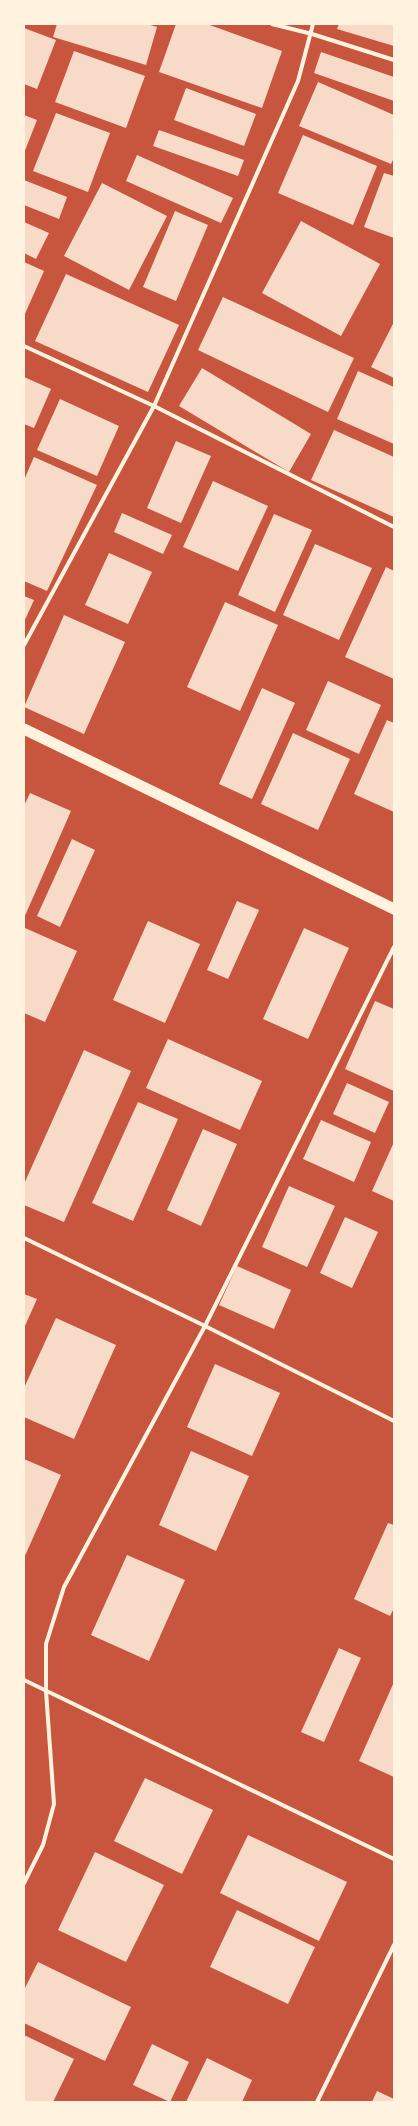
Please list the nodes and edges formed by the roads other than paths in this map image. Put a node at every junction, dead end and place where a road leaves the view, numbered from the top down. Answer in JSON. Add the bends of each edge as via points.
{"nodes":[{"id":1,"x":272,"y":24,"type":"edge"},
{"id":2,"x":313,"y":24,"type":"edge"},
{"id":3,"x":312,"y":34,"type":"junction"},
{"id":4,"x":394,"y":60,"type":"edge"},
{"id":5,"x":24,"y":346,"type":"edge"},
{"id":6,"x":154,"y":406,"type":"junction"},
{"id":7,"x":394,"y":527,"type":"edge"},
{"id":8,"x":24,"y":645,"type":"edge"},
{"id":9,"x":24,"y":729,"type":"edge"},
{"id":10,"x":394,"y":909,"type":"edge"},
{"id":11,"x":394,"y":947,"type":"edge"},
{"id":12,"x":24,"y":1238,"type":"edge"},
{"id":13,"x":205,"y":1326,"type":"junction"},
{"id":14,"x":394,"y":1420,"type":"edge"},
{"id":15,"x":24,"y":1680,"type":"edge"},
{"id":16,"x":46,"y":1691,"type":"junction"},
{"id":17,"x":394,"y":1859,"type":"edge"},
{"id":18,"x":24,"y":1883,"type":"edge"},
{"id":19,"x":394,"y":1945,"type":"edge"},
{"id":20,"x":317,"y":2102,"type":"edge"}],
"edges":[{"from":1,"to":3,"type":"street"},
{"from":2,"to":3,"type":"street"},
{"from":3,"to":4,"type":"street"},
{"from":3,"to":6,"type":"street","via":[[298,81]]},
{"from":5,"to":6,"type":"street"},
{"from":6,"to":7,"type":"street"},
{"from":6,"to":8,"type":"street"},
{"from":9,"to":10,"type":"highway"},
{"from":11,"to":13,"type":"street"},
{"from":12,"to":13,"type":"street"},
{"from":13,"to":14,"type":"street"},
{"from":13,"to":16,"type":"street","via":[[64,1587],[46,1644]]},
{"from":15,"to":16,"type":"street"},
{"from":16,"to":17,"type":"street"},
{"from":16,"to":18,"type":"street","via":[[54,1804],[43,1845]]},
{"from":19,"to":20,"type":"street"}]}
